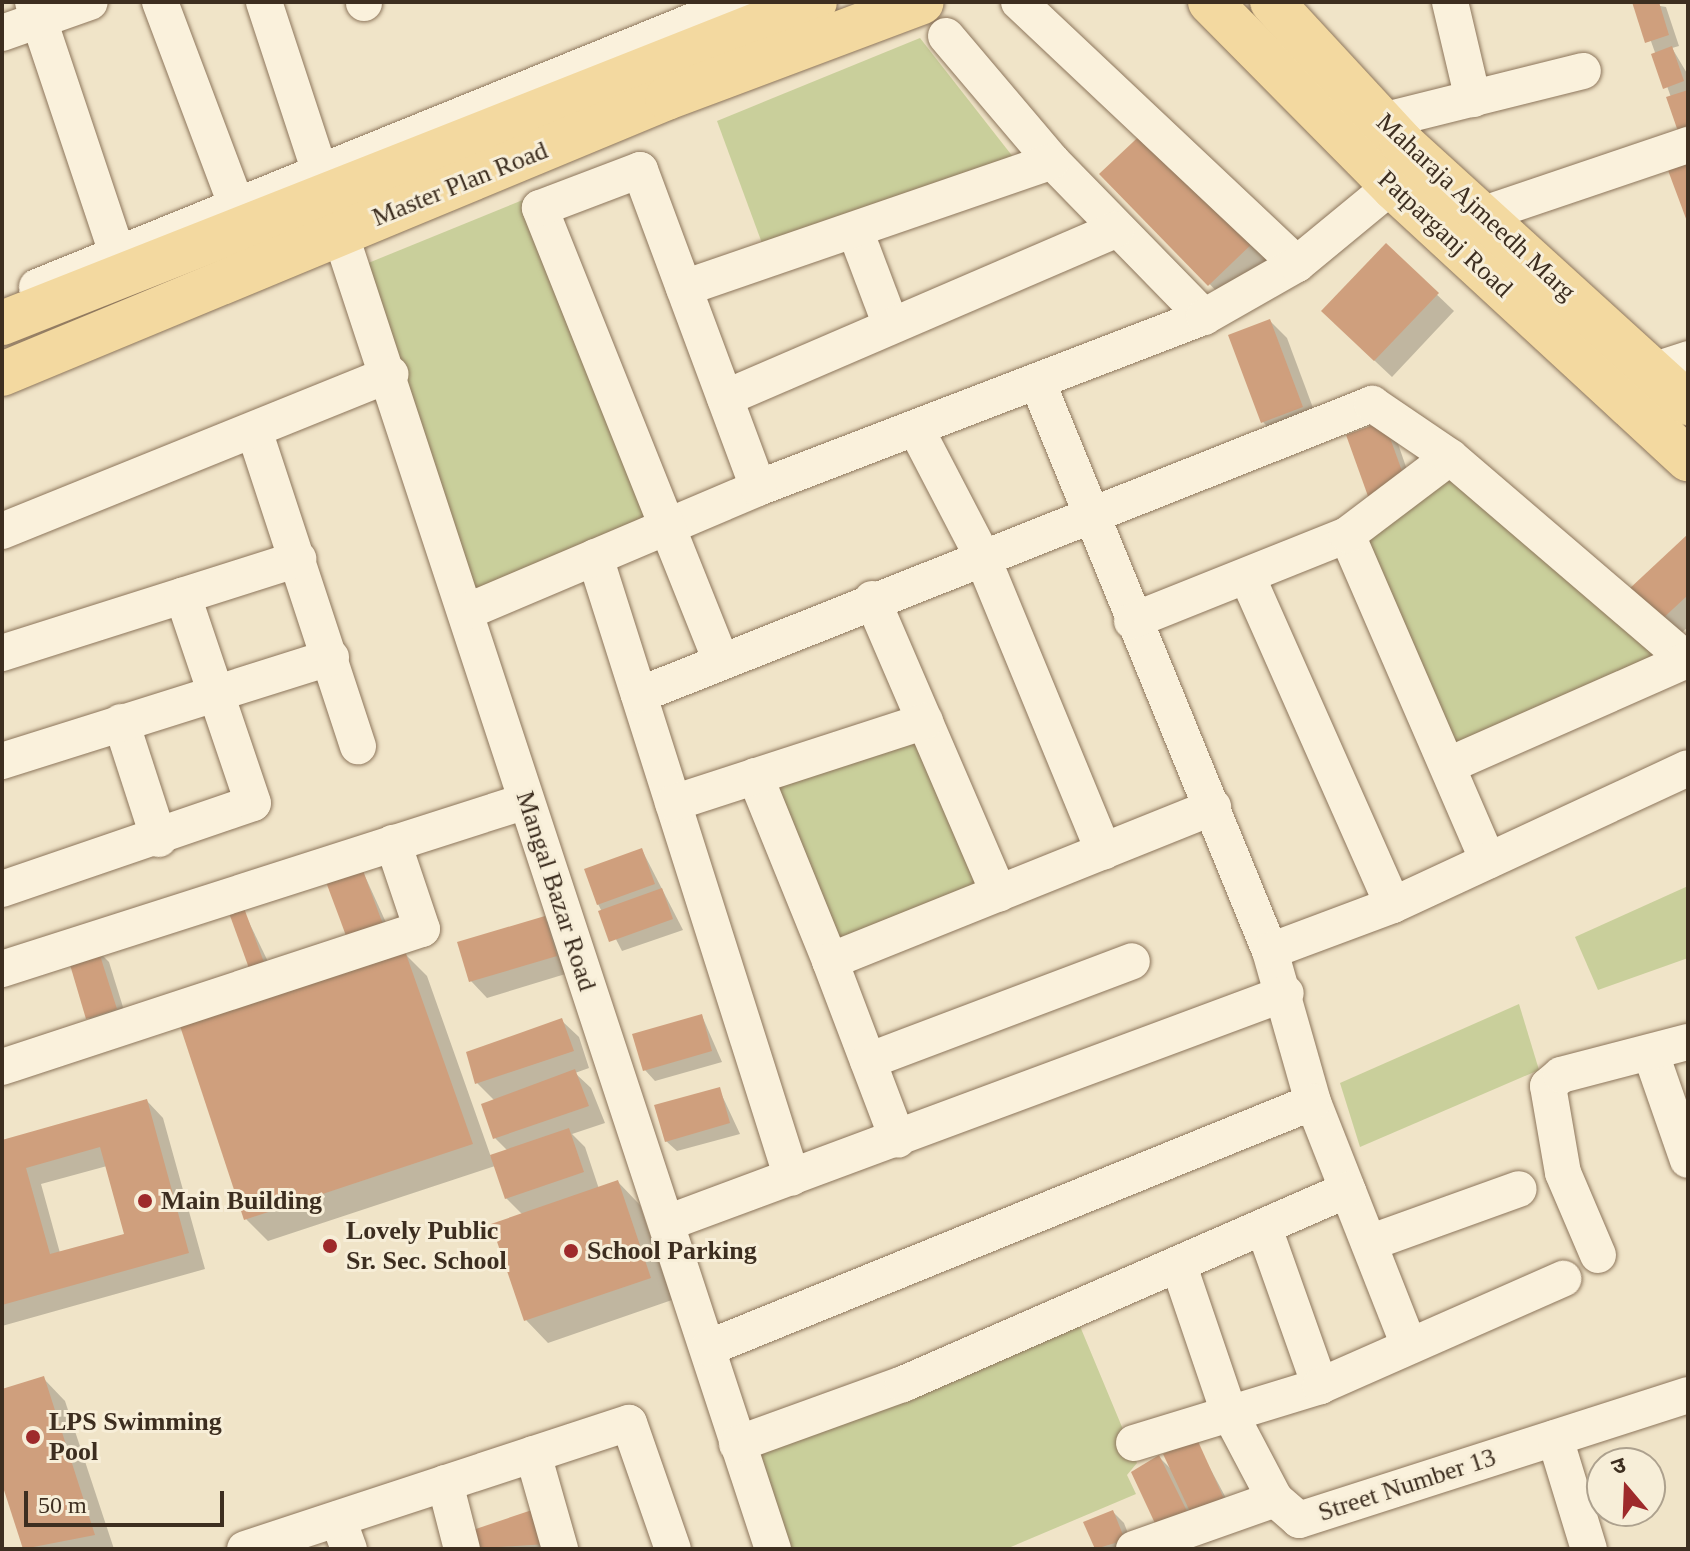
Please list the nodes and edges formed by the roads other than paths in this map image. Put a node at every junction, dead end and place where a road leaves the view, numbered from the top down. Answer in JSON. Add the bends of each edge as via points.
{"nodes":[{"id":1,"x":90,"y":2,"type":"edge"},
{"id":2,"x":160,"y":2,"type":"edge"},
{"id":3,"x":264,"y":2,"type":"edge"},
{"id":4,"x":740,"y":2,"type":"edge"},
{"id":5,"x":815,"y":2,"type":"edge"},
{"id":6,"x":1019,"y":2,"type":"edge"},
{"id":7,"x":1210,"y":2,"type":"edge"},
{"id":8,"x":1272,"y":2,"type":"edge"},
{"id":9,"x":1450,"y":2,"type":"edge"},
{"id":10,"x":37,"y":11,"type":"edge"},
{"id":11,"x":934,"y":19,"type":"edge"},
{"id":12,"x":2,"y":33,"type":"edge"},
{"id":13,"x":1583,"y":71,"type":"dead end"},
{"id":14,"x":1473,"y":99,"type":"junction"},
{"id":15,"x":1382,"y":121,"type":"junction"},
{"id":16,"x":1688,"y":145,"type":"edge"},
{"id":17,"x":1052,"y":161,"type":"junction"},
{"id":18,"x":1407,"y":174,"type":"junction"},
{"id":19,"x":327,"y":179,"type":"junction"},
{"id":20,"x":236,"y":204,"type":"junction"},
{"id":21,"x":1481,"y":215,"type":"junction"},
{"id":22,"x":1116,"y":230,"type":"junction"},
{"id":23,"x":345,"y":232,"type":"junction"},
{"id":24,"x":856,"y":233,"type":"junction"},
{"id":25,"x":117,"y":253,"type":"junction"},
{"id":26,"x":1297,"y":264,"type":"junction"},
{"id":27,"x":684,"y":288,"type":"junction"},
{"id":28,"x":2,"y":301,"type":"edge"},
{"id":29,"x":1204,"y":317,"type":"junction"},
{"id":30,"x":2,"y":323,"type":"edge"},
{"id":31,"x":890,"y":323,"type":"junction"},
{"id":32,"x":1672,"y":365,"type":"edge"},
{"id":33,"x":2,"y":374,"type":"edge"},
{"id":34,"x":390,"y":374,"type":"junction"},
{"id":35,"x":1037,"y":381,"type":"junction"},
{"id":36,"x":725,"y":398,"type":"junction"},
{"id":37,"x":1688,"y":403,"type":"edge"},
{"id":38,"x":916,"y":429,"type":"junction"},
{"id":39,"x":254,"y":430,"type":"junction"},
{"id":40,"x":1450,"y":457,"type":"junction"},
{"id":41,"x":1688,"y":459,"type":"edge"},
{"id":42,"x":758,"y":488,"type":"junction"},
{"id":43,"x":1089,"y":510,"type":"junction"},
{"id":44,"x":669,"y":526,"type":"junction"},
{"id":45,"x":2,"y":531,"type":"edge"},
{"id":46,"x":1347,"y":535,"type":"junction"},
{"id":47,"x":981,"y":554,"type":"junction"},
{"id":48,"x":595,"y":557,"type":"junction"},
{"id":49,"x":298,"y":559,"type":"junction"},
{"id":50,"x":1247,"y":576,"type":"junction"},
{"id":51,"x":183,"y":596,"type":"junction"},
{"id":52,"x":872,"y":599,"type":"junction"},
{"id":53,"x":466,"y":612,"type":"junction"},
{"id":54,"x":1132,"y":621,"type":"junction"},
{"id":55,"x":2,"y":653,"type":"edge"},
{"id":56,"x":331,"y":657,"type":"junction"},
{"id":57,"x":1688,"y":660,"type":"edge"},
{"id":58,"x":721,"y":661,"type":"junction"},
{"id":59,"x":216,"y":694,"type":"junction"},
{"id":60,"x":639,"y":695,"type":"junction"},
{"id":61,"x":925,"y":721,"type":"junction"},
{"id":62,"x":121,"y":722,"type":"junction"},
{"id":63,"x":358,"y":746,"type":"dead end"},
{"id":64,"x":2,"y":761,"type":"edge"},
{"id":65,"x":1449,"y":765,"type":"junction"},
{"id":66,"x":1688,"y":768,"type":"edge"},
{"id":67,"x":755,"y":776,"type":"junction"},
{"id":68,"x":526,"y":801,"type":"junction"},
{"id":69,"x":673,"y":803,"type":"junction"},
{"id":70,"x":1213,"y":807,"type":"junction"},
{"id":71,"x":159,"y":839,"type":"junction"},
{"id":72,"x":393,"y":843,"type":"junction"},
{"id":73,"x":1104,"y":852,"type":"junction"},
{"id":74,"x":1488,"y":861,"type":"junction"},
{"id":75,"x":2,"y":889,"type":"edge"},
{"id":76,"x":999,"y":894,"type":"junction"},
{"id":77,"x":1393,"y":905,"type":"junction"},
{"id":78,"x":1270,"y":951,"type":"junction"},
{"id":79,"x":830,"y":961,"type":"junction"},
{"id":80,"x":1132,"y":961,"type":"dead end"},
{"id":81,"x":2,"y":969,"type":"edge"},
{"id":82,"x":1286,"y":993,"type":"junction"},
{"id":83,"x":1688,"y":1042,"type":"edge"},
{"id":84,"x":1651,"y":1054,"type":"junction"},
{"id":85,"x":868,"y":1061,"type":"junction"},
{"id":86,"x":2,"y":1067,"type":"edge"},
{"id":87,"x":1313,"y":1102,"type":"junction"},
{"id":88,"x":898,"y":1140,"type":"junction"},
{"id":89,"x":1688,"y":1160,"type":"edge"},
{"id":90,"x":792,"y":1178,"type":"junction"},
{"id":91,"x":1519,"y":1189,"type":"dead end"},
{"id":92,"x":1348,"y":1190,"type":"junction"},
{"id":93,"x":667,"y":1223,"type":"junction"},
{"id":94,"x":1264,"y":1228,"type":"junction"},
{"id":95,"x":1369,"y":1243,"type":"junction"},
{"id":96,"x":1598,"y":1255,"type":"dead end"},
{"id":97,"x":1179,"y":1266,"type":"junction"},
{"id":98,"x":1563,"y":1279,"type":"dead end"},
{"id":99,"x":1409,"y":1346,"type":"junction"},
{"id":100,"x":708,"y":1348,"type":"junction"},
{"id":101,"x":1320,"y":1386,"type":"junction"},
{"id":102,"x":1688,"y":1395,"type":"edge"},
{"id":103,"x":1228,"y":1410,"type":"junction"},
{"id":104,"x":1555,"y":1438,"type":"junction"},
{"id":105,"x":1134,"y":1443,"type":"dead end"},
{"id":106,"x":737,"y":1444,"type":"junction"},
{"id":107,"x":533,"y":1454,"type":"junction"},
{"id":108,"x":445,"y":1483,"type":"junction"},
{"id":109,"x":1275,"y":1499,"type":"junction"},
{"id":110,"x":344,"y":1534,"type":"edge"},
{"id":111,"x":248,"y":1549,"type":"edge"},
{"id":112,"x":462,"y":1549,"type":"edge"},
{"id":113,"x":560,"y":1549,"type":"edge"},
{"id":114,"x":673,"y":1549,"type":"edge"},
{"id":115,"x":773,"y":1549,"type":"edge"},
{"id":116,"x":1134,"y":1549,"type":"edge"},
{"id":117,"x":1589,"y":1549,"type":"edge"}],
"edges":[{"from":1,"to":10,"type":"street"},
{"from":2,"to":20,"type":"street"},
{"from":3,"to":19,"type":"street","name":"Mangal Bazar Road"},
{"from":4,"to":19,"type":"street"},
{"from":5,"to":19,"type":"main road"},
{"from":6,"to":26,"type":"street"},
{"from":7,"to":18,"type":"main road","name":"Patparganj Road"},
{"from":8,"to":15,"type":"main road","name":"Maharaja Ajmeedh Marg"},
{"from":9,"to":14,"type":"street"},
{"from":10,"to":12,"type":"street"},
{"from":10,"to":25,"type":"street"},
{"from":11,"to":17,"type":"street"},
{"from":11,"to":23,"type":"main road","name":"Master Plan Road"},
{"from":13,"to":14,"type":"street"},
{"from":14,"to":15,"type":"street"},
{"from":15,"to":18,"type":"main road","name":"Maharaja Ajmeedh Marg"},
{"from":16,"to":21,"type":"street"},
{"from":17,"to":22,"type":"street"},
{"from":17,"to":24,"type":"street"},
{"from":18,"to":21,"type":"main road","name":"Maharaja Ajmeedh Marg"},
{"from":18,"to":26,"type":"street"},
{"from":18,"to":41,"type":"main road","name":"Patparganj Road"},
{"from":19,"to":20,"type":"street"},
{"from":19,"to":23,"type":"street","name":"Mangal Bazar Road"},
{"from":19,"to":30,"type":"main road"},
{"from":20,"to":25,"type":"street"},
{"from":21,"to":32,"type":"main road","name":"Maharaja Ajmeedh Marg"},
{"from":22,"to":29,"type":"street"},
{"from":22,"to":31,"type":"street"},
{"from":23,"to":33,"type":"main road","name":"Master Plan Road"},
{"from":23,"to":34,"type":"street","name":"Mangal Bazar Road"},
{"from":24,"to":27,"type":"street"},
{"from":24,"to":31,"type":"street"},
{"from":25,"to":28,"type":"street"},
{"from":26,"to":29,"type":"street"},
{"from":27,"to":36,"type":"street"},
{"from":27,"to":44,"type":"street","via":[[640,170],[540,208]]},
{"from":29,"to":35,"type":"street"},
{"from":31,"to":36,"type":"street"},
{"from":32,"to":37,"type":"main road","name":"Maharaja Ajmeedh Marg"},
{"from":34,"to":39,"type":"street"},
{"from":34,"to":53,"type":"street","name":"Mangal Bazar Road"},
{"from":35,"to":38,"type":"street"},
{"from":35,"to":43,"type":"street"},
{"from":36,"to":42,"type":"street"},
{"from":38,"to":42,"type":"street"},
{"from":38,"to":47,"type":"street"},
{"from":39,"to":45,"type":"street"},
{"from":39,"to":49,"type":"street"},
{"from":40,"to":43,"type":"street","via":[[1372,404]]},
{"from":40,"to":46,"type":"street"},
{"from":40,"to":57,"type":"street"},
{"from":42,"to":44,"type":"street"},
{"from":43,"to":47,"type":"street"},
{"from":43,"to":54,"type":"street"},
{"from":44,"to":48,"type":"street"},
{"from":44,"to":58,"type":"street"},
{"from":46,"to":50,"type":"street"},
{"from":46,"to":65,"type":"street"},
{"from":47,"to":52,"type":"street"},
{"from":47,"to":73,"type":"street"},
{"from":48,"to":53,"type":"street"},
{"from":48,"to":60,"type":"street"},
{"from":49,"to":51,"type":"street"},
{"from":49,"to":56,"type":"street"},
{"from":50,"to":54,"type":"street"},
{"from":50,"to":77,"type":"street"},
{"from":51,"to":55,"type":"street"},
{"from":51,"to":59,"type":"street"},
{"from":52,"to":58,"type":"street"},
{"from":52,"to":61,"type":"street"},
{"from":53,"to":68,"type":"street","name":"Mangal Bazar Road"},
{"from":54,"to":70,"type":"street"},
{"from":56,"to":59,"type":"street"},
{"from":56,"to":63,"type":"street"},
{"from":57,"to":65,"type":"street"},
{"from":58,"to":60,"type":"street"},
{"from":59,"to":62,"type":"street"},
{"from":59,"to":71,"type":"street","via":[[253,803]]},
{"from":60,"to":69,"type":"street"},
{"from":61,"to":67,"type":"street"},
{"from":61,"to":76,"type":"street"},
{"from":62,"to":64,"type":"street"},
{"from":62,"to":71,"type":"street"},
{"from":65,"to":74,"type":"street"},
{"from":66,"to":74,"type":"street"},
{"from":67,"to":69,"type":"street"},
{"from":67,"to":79,"type":"street"},
{"from":68,"to":72,"type":"street"},
{"from":68,"to":93,"type":"street","name":"Mangal Bazar Road"},
{"from":69,"to":90,"type":"street"},
{"from":70,"to":73,"type":"street"},
{"from":70,"to":78,"type":"street"},
{"from":71,"to":75,"type":"street"},
{"from":72,"to":81,"type":"street"},
{"from":72,"to":86,"type":"street","via":[[422,929]]},
{"from":73,"to":76,"type":"street"},
{"from":74,"to":77,"type":"street"},
{"from":76,"to":79,"type":"street"},
{"from":77,"to":78,"type":"street"},
{"from":78,"to":82,"type":"street"},
{"from":79,"to":85,"type":"street"},
{"from":80,"to":85,"type":"street"},
{"from":82,"to":87,"type":"street"},
{"from":82,"to":88,"type":"street"},
{"from":83,"to":84,"type":"street"},
{"from":84,"to":89,"type":"street"},
{"from":84,"to":96,"type":"street","via":[[1561,1075],[1548,1086],[1563,1173]]},
{"from":85,"to":88,"type":"street"},
{"from":87,"to":92,"type":"street"},
{"from":87,"to":100,"type":"street"},
{"from":88,"to":90,"type":"street"},
{"from":90,"to":93,"type":"street"},
{"from":91,"to":95,"type":"street"},
{"from":92,"to":94,"type":"street"},
{"from":92,"to":95,"type":"street"},
{"from":93,"to":100,"type":"street","name":"Mangal Bazar Road"},
{"from":94,"to":97,"type":"street"},
{"from":94,"to":101,"type":"street"},
{"from":95,"to":99,"type":"street"},
{"from":97,"to":103,"type":"street"},
{"from":97,"to":106,"type":"street","via":[[903,1384]]},
{"from":98,"to":99,"type":"street"},
{"from":99,"to":101,"type":"street"},
{"from":100,"to":106,"type":"street","name":"Mangal Bazar Road"},
{"from":101,"to":103,"type":"street"},
{"from":102,"to":104,"type":"street","name":"Street Number 13"},
{"from":103,"to":105,"type":"street"},
{"from":103,"to":109,"type":"street"},
{"from":104,"to":109,"type":"street","name":"Street Number 13","via":[[1299,1520]]},
{"from":104,"to":117,"type":"street"},
{"from":106,"to":115,"type":"street","name":"Mangal Bazar Road"},
{"from":107,"to":108,"type":"street"},
{"from":107,"to":113,"type":"street"},
{"from":107,"to":114,"type":"street","via":[[629,1423]]},
{"from":108,"to":110,"type":"street"},
{"from":108,"to":112,"type":"street"},
{"from":109,"to":116,"type":"street","name":"Street Number 13"},
{"from":110,"to":111,"type":"street"}]}
